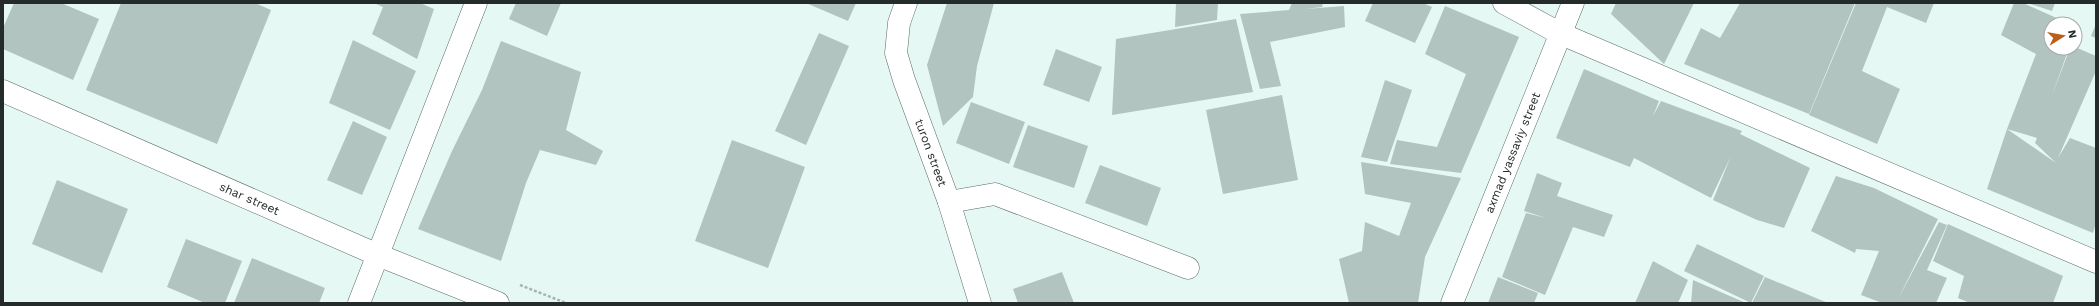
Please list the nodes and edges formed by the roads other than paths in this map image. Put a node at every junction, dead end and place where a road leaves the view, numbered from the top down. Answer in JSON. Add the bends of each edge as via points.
{"nodes":[{"id":1,"x":476,"y":3,"type":"edge"},
{"id":2,"x":906,"y":3,"type":"edge"},
{"id":3,"x":1504,"y":3,"type":"edge"},
{"id":4,"x":1572,"y":3,"type":"edge"},
{"id":5,"x":1560,"y":33,"type":"junction"},
{"id":6,"x":3,"y":91,"type":"edge"},
{"id":7,"x":949,"y":202,"type":"junction"},
{"id":8,"x":378,"y":255,"type":"junction"},
{"id":9,"x":2096,"y":262,"type":"edge"},
{"id":10,"x":1188,"y":268,"type":"dead end"},
{"id":11,"x":359,"y":303,"type":"edge"},
{"id":12,"x":498,"y":303,"type":"edge"},
{"id":13,"x":980,"y":303,"type":"edge"},
{"id":14,"x":1452,"y":303,"type":"edge"}],
"edges":[{"from":1,"to":8,"type":"street"},
{"from":2,"to":7,"type":"street","name":"turon street","via":[[899,23],[896,53]]},
{"from":3,"to":5,"type":"street"},
{"from":4,"to":5,"type":"street","name":"axmad yassaviy street"},
{"from":5,"to":9,"type":"street"},
{"from":5,"to":14,"type":"street","name":"axmad yassaviy street"},
{"from":6,"to":8,"type":"street","name":"shar street"},
{"from":7,"to":10,"type":"street","via":[[995,194]]},
{"from":7,"to":13,"type":"street","name":"turon street"},
{"from":8,"to":11,"type":"street"},
{"from":8,"to":12,"type":"street","name":"shar street"}]}
